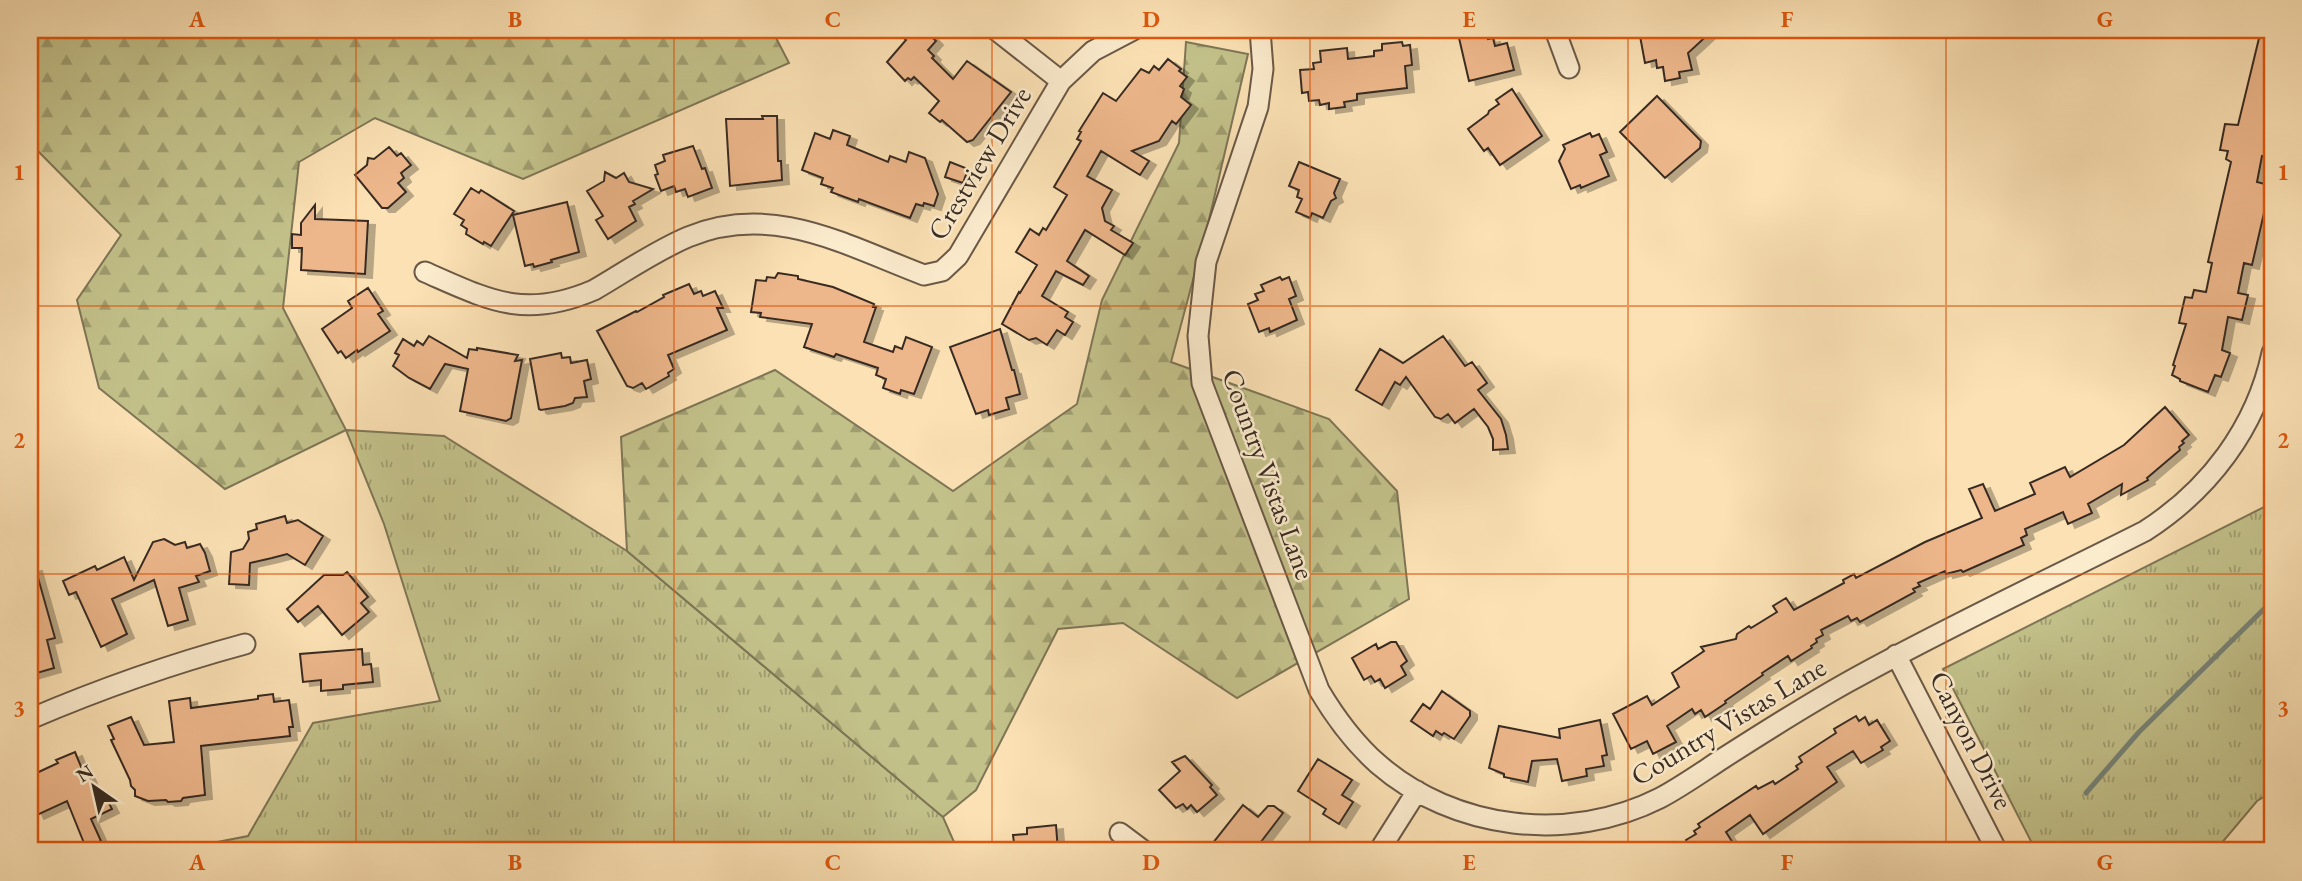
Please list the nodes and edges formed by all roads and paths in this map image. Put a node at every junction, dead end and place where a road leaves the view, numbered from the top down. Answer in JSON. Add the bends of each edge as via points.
{"nodes":[{"id":1,"x":996,"y":30,"type":"edge"},
{"id":2,"x":1133,"y":30,"type":"edge"},
{"id":3,"x":1260,"y":30,"type":"edge"},
{"id":4,"x":1555,"y":30,"type":"edge"},
{"id":5,"x":1569,"y":68,"type":"dead end"},
{"id":6,"x":1061,"y":81,"type":"junction"},
{"id":7,"x":425,"y":272,"type":"dead end"},
{"id":8,"x":2272,"y":353,"type":"edge"},
{"id":9,"x":245,"y":644,"type":"dead end"},
{"id":10,"x":1896,"y":655,"type":"junction"},
{"id":11,"x":30,"y":719,"type":"edge"},
{"id":12,"x":1417,"y":792,"type":"junction"},
{"id":13,"x":1120,"y":833,"type":"dead end"},
{"id":14,"x":1144,"y":851,"type":"edge"},
{"id":15,"x":1379,"y":851,"type":"edge"},
{"id":16,"x":1997,"y":851,"type":"edge"}],
"edges":[{"from":1,"to":6,"type":"street"},
{"from":2,"to":6,"type":"street","name":"Crestview Drive","via":[[1093,51]]},
{"from":3,"to":12,"type":"street","name":"Country Vistas Lane","via":[[1263,69],[1258,107],[1206,262],[1198,336],[1202,383],[1319,690],[1361,747]]},
{"from":4,"to":5,"type":"street"},
{"from":6,"to":7,"type":"street","name":"Crestview Drive","via":[[958,256],[942,271],[923,275],[806,230],[743,223],[686,238],[594,290],[544,304],[491,300]]},
{"from":8,"to":10,"type":"street","name":"Country Vistas Lane","via":[[2255,407],[2230,451],[2165,519]]},
{"from":9,"to":11,"type":"street","via":[[180,662]]},
{"from":10,"to":12,"type":"street","name":"Country Vistas Lane","via":[[1805,705],[1681,786],[1612,816],[1562,825],[1512,823],[1463,812]]},
{"from":10,"to":16,"type":"street","name":"Canyon Drive"},
{"from":12,"to":15,"type":"street"},
{"from":13,"to":14,"type":"street"}]}
